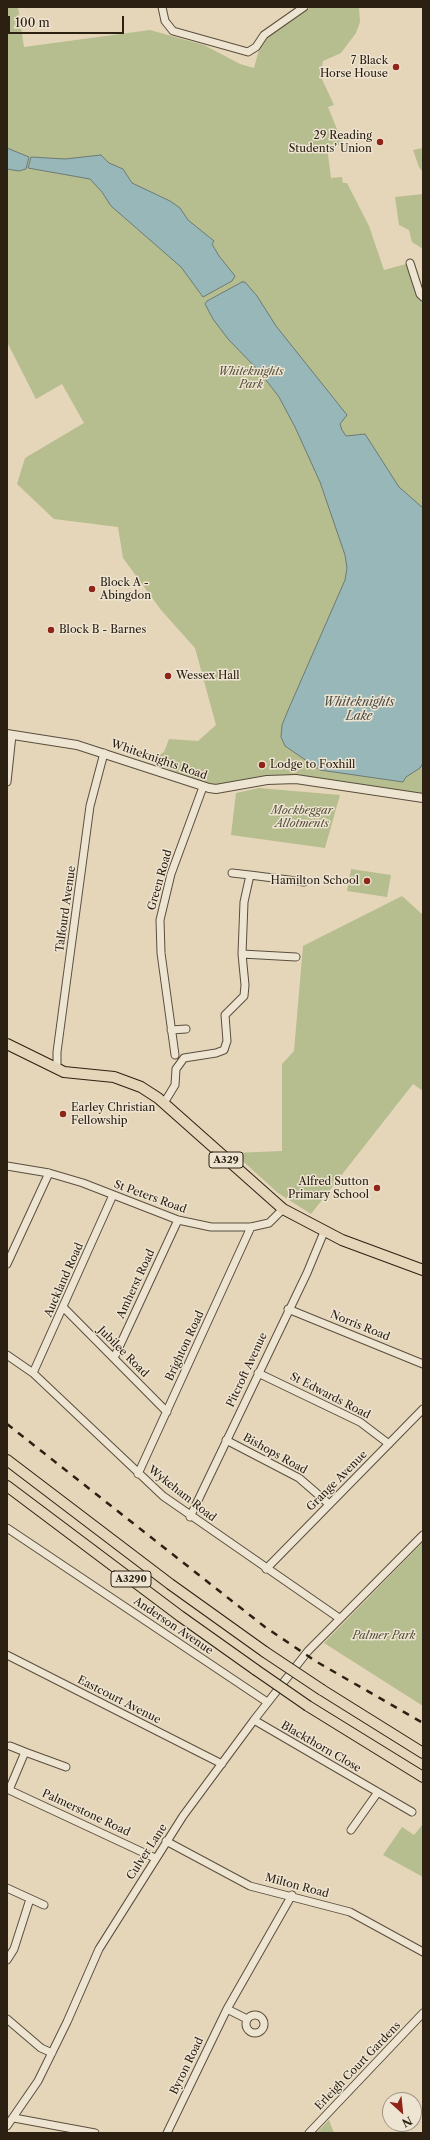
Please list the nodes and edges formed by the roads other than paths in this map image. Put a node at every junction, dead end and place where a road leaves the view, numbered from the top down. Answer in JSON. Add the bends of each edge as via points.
{"nodes":[{"id":1,"x":162,"y":7,"type":"edge"},
{"id":2,"x":304,"y":7,"type":"edge"},
{"id":3,"x":410,"y":263,"type":"dead end"},
{"id":4,"x":423,"y":297,"type":"edge"},
{"id":5,"x":10,"y":734,"type":"edge"},
{"id":6,"x":104,"y":753,"type":"junction"},
{"id":7,"x":7,"y":782,"type":"edge"},
{"id":8,"x":203,"y":787,"type":"junction"},
{"id":9,"x":423,"y":798,"type":"edge"},
{"id":10,"x":232,"y":873,"type":"dead end"},
{"id":11,"x":250,"y":875,"type":"junction"},
{"id":12,"x":304,"y":882,"type":"dead end"},
{"id":13,"x":242,"y":954,"type":"junction"},
{"id":14,"x":296,"y":957,"type":"dead end"},
{"id":15,"x":186,"y":1029,"type":"dead end"},
{"id":16,"x":172,"y":1030,"type":"junction"},
{"id":17,"x":7,"y":1044,"type":"edge"},
{"id":18,"x":174,"y":1055,"type":"dead end"},
{"id":19,"x":57,"y":1069,"type":"junction"},
{"id":20,"x":164,"y":1103,"type":"junction"},
{"id":21,"x":7,"y":1166,"type":"edge"},
{"id":22,"x":50,"y":1173,"type":"junction"},
{"id":23,"x":113,"y":1195,"type":"junction"},
{"id":24,"x":283,"y":1209,"type":"junction"},
{"id":25,"x":178,"y":1220,"type":"junction"},
{"id":26,"x":251,"y":1227,"type":"junction"},
{"id":27,"x":324,"y":1232,"type":"junction"},
{"id":28,"x":7,"y":1264,"type":"edge"},
{"id":29,"x":423,"y":1270,"type":"edge"},
{"id":30,"x":64,"y":1308,"type":"junction"},
{"id":31,"x":288,"y":1310,"type":"junction"},
{"id":32,"x":7,"y":1355,"type":"edge"},
{"id":33,"x":114,"y":1358,"type":"junction"},
{"id":34,"x":423,"y":1364,"type":"edge"},
{"id":35,"x":33,"y":1373,"type":"junction"},
{"id":36,"x":258,"y":1374,"type":"junction"},
{"id":37,"x":423,"y":1409,"type":"edge"},
{"id":38,"x":166,"y":1412,"type":"junction"},
{"id":39,"x":226,"y":1440,"type":"junction"},
{"id":40,"x":389,"y":1444,"type":"junction"},
{"id":41,"x":7,"y":1460,"type":"edge"},
{"id":42,"x":138,"y":1474,"type":"junction"},
{"id":43,"x":7,"y":1486,"type":"edge"},
{"id":44,"x":329,"y":1504,"type":"junction"},
{"id":45,"x":190,"y":1517,"type":"junction"},
{"id":46,"x":7,"y":1528,"type":"edge"},
{"id":47,"x":423,"y":1535,"type":"edge"},
{"id":48,"x":266,"y":1569,"type":"junction"},
{"id":49,"x":341,"y":1616,"type":"junction"},
{"id":50,"x":7,"y":1655,"type":"edge"},
{"id":51,"x":267,"y":1702,"type":"junction"},
{"id":52,"x":254,"y":1720,"type":"junction"},
{"id":53,"x":10,"y":1746,"type":"dead end"},
{"id":54,"x":25,"y":1752,"type":"junction"},
{"id":55,"x":423,"y":1753,"type":"edge"},
{"id":56,"x":222,"y":1764,"type":"junction"},
{"id":57,"x":66,"y":1767,"type":"dead end"},
{"id":58,"x":423,"y":1777,"type":"edge"},
{"id":59,"x":8,"y":1789,"type":"edge"},
{"id":60,"x":378,"y":1792,"type":"junction"},
{"id":61,"x":412,"y":1812,"type":"dead end"},
{"id":62,"x":352,"y":1830,"type":"dead end"},
{"id":63,"x":166,"y":1840,"type":"junction"},
{"id":64,"x":155,"y":1858,"type":"junction"},
{"id":65,"x":7,"y":1888,"type":"edge"},
{"id":66,"x":292,"y":1895,"type":"junction"},
{"id":67,"x":30,"y":1899,"type":"junction"},
{"id":68,"x":44,"y":1905,"type":"dead end"},
{"id":69,"x":423,"y":1952,"type":"edge"},
{"id":70,"x":7,"y":1960,"type":"edge"},
{"id":71,"x":227,"y":2009,"type":"junction"},
{"id":72,"x":423,"y":2013,"type":"edge"},
{"id":73,"x":7,"y":2019,"type":"edge"},
{"id":74,"x":248,"y":2019,"type":"dead end"},
{"id":75,"x":52,"y":2053,"type":"junction"},
{"id":76,"x":14,"y":2118,"type":"junction"},
{"id":77,"x":7,"y":2126,"type":"edge"},
{"id":78,"x":95,"y":2133,"type":"edge"},
{"id":79,"x":167,"y":2133,"type":"edge"},
{"id":80,"x":309,"y":2133,"type":"edge"}],
"edges":[{"from":1,"to":2,"type":"street","via":[[165,21],[173,31],[248,52],[264,35]]},
{"from":3,"to":4,"type":"street"},
{"from":5,"to":6,"type":"street","name":"Whiteknights Road","via":[[50,739]]},
{"from":5,"to":7,"type":"street"},
{"from":6,"to":8,"type":"street","name":"Whiteknights Road"},
{"from":6,"to":19,"type":"street","name":"Talfourd Avenue","via":[[90,806],[57,1052]]},
{"from":8,"to":9,"type":"street","name":"Whiteknights Road","via":[[216,789],[268,780],[296,779]]},
{"from":8,"to":16,"type":"street","name":"Green Road","via":[[171,874],[160,920],[161,953]]},
{"from":10,"to":11,"type":"street"},
{"from":11,"to":12,"type":"street"},
{"from":11,"to":13,"type":"street","via":[[244,902]]},
{"from":13,"to":14,"type":"street"},
{"from":13,"to":20,"type":"street","via":[[245,991],[244,996],[225,1015],[227,1040],[224,1050],[184,1058],[176,1069],[175,1085]]},
{"from":15,"to":16,"type":"street"},
{"from":16,"to":18,"type":"street","name":"Green Road"},
{"from":17,"to":19,"type":"main road","number":"A329"},
{"from":19,"to":20,"type":"main road","number":"A329","via":[[78,1074],[114,1077],[130,1082]]},
{"from":20,"to":24,"type":"main road","number":"A329"},
{"from":21,"to":22,"type":"street","name":"St Peters Road"},
{"from":22,"to":23,"type":"street","name":"St Peters Road"},
{"from":22,"to":28,"type":"street"},
{"from":23,"to":25,"type":"street","name":"St Peters Road"},
{"from":23,"to":30,"type":"street","name":"Auckland Road"},
{"from":24,"to":26,"type":"street","name":"St Peters Road","via":[[269,1223]]},
{"from":24,"to":27,"type":"main road","number":"A329"},
{"from":25,"to":26,"type":"street","name":"St Peters Road","via":[[211,1227]]},
{"from":25,"to":33,"type":"street","name":"Amherst Road"},
{"from":26,"to":38,"type":"street","name":"Brighton Road"},
{"from":27,"to":29,"type":"main road","number":"A329"},
{"from":27,"to":31,"type":"street","name":"Pitcroft Avenue"},
{"from":30,"to":33,"type":"street","name":"Jubilee Road"},
{"from":30,"to":35,"type":"street","name":"Auckland Road"},
{"from":31,"to":34,"type":"street","name":"Norris Road"},
{"from":31,"to":36,"type":"street","name":"Pitcroft Avenue"},
{"from":32,"to":35,"type":"street","name":"Wykeham Road"},
{"from":33,"to":38,"type":"street","name":"Jubilee Road"},
{"from":35,"to":42,"type":"street","name":"Wykeham Road"},
{"from":36,"to":39,"type":"street","name":"Pitcroft Avenue"},
{"from":36,"to":40,"type":"street","name":"St Edwards Road","via":[[360,1422]]},
{"from":37,"to":40,"type":"street","name":"Grange Avenue"},
{"from":38,"to":42,"type":"street","name":"Brighton Road"},
{"from":39,"to":44,"type":"street","name":"Bishops Road","via":[[299,1478]]},
{"from":39,"to":45,"type":"street","name":"Pitcroft Avenue"},
{"from":40,"to":44,"type":"street","name":"Grange Avenue"},
{"from":41,"to":55,"type":"main road","number":"A3290","bridge":true,"via":[[170,1584],[266,1652]]},
{"from":42,"to":45,"type":"street","name":"Wykeham Road"},
{"from":43,"to":58,"type":"main road","number":"A3290","bridge":true,"via":[[256,1670],[308,1706]]},
{"from":44,"to":48,"type":"street","name":"Grange Avenue"},
{"from":45,"to":48,"type":"street","name":"Wykeham Road"},
{"from":46,"to":51,"type":"street","name":"Anderson Avenue"},
{"from":47,"to":49,"type":"street","name":"Culver Lane"},
{"from":48,"to":49,"type":"street","name":"Wykeham Road","via":[[328,1612]]},
{"from":49,"to":51,"type":"street","name":"Culver Lane","via":[[308,1651]]},
{"from":50,"to":56,"type":"street","name":"Eastcourt Avenue"},
{"from":51,"to":52,"type":"street","name":"Culver Lane"},
{"from":52,"to":56,"type":"street","name":"Culver Lane"},
{"from":52,"to":60,"type":"street","name":"Blackthorn Close"},
{"from":53,"to":54,"type":"street"},
{"from":54,"to":57,"type":"street"},
{"from":54,"to":59,"type":"street"},
{"from":56,"to":63,"type":"street","name":"Culver Lane"},
{"from":59,"to":64,"type":"street","name":"Palmerstone Road"},
{"from":60,"to":61,"type":"street","name":"Blackthorn Close"},
{"from":60,"to":62,"type":"street"},
{"from":63,"to":64,"type":"street","name":"Culver Lane"},
{"from":63,"to":66,"type":"street","name":"Milton Road","via":[[250,1886]]},
{"from":64,"to":75,"type":"street","name":"Culver Lane","via":[[99,1949]]},
{"from":65,"to":67,"type":"street"},
{"from":66,"to":69,"type":"street","name":"Milton Road","via":[[350,1912]]},
{"from":66,"to":71,"type":"street","name":"Byron Road"},
{"from":67,"to":68,"type":"street"},
{"from":67,"to":70,"type":"street","via":[[14,1949]]},
{"from":71,"to":74,"type":"street"},
{"from":71,"to":79,"type":"street","name":"Byron Road"},
{"from":72,"to":80,"type":"street","name":"Erleigh Court Gardens"},
{"from":73,"to":75,"type":"street","via":[[41,2048]]},
{"from":75,"to":76,"type":"street","name":"Culver Lane","via":[[38,2081]]},
{"from":76,"to":77,"type":"street","name":"Culver Lane"},
{"from":76,"to":78,"type":"street"}]}
